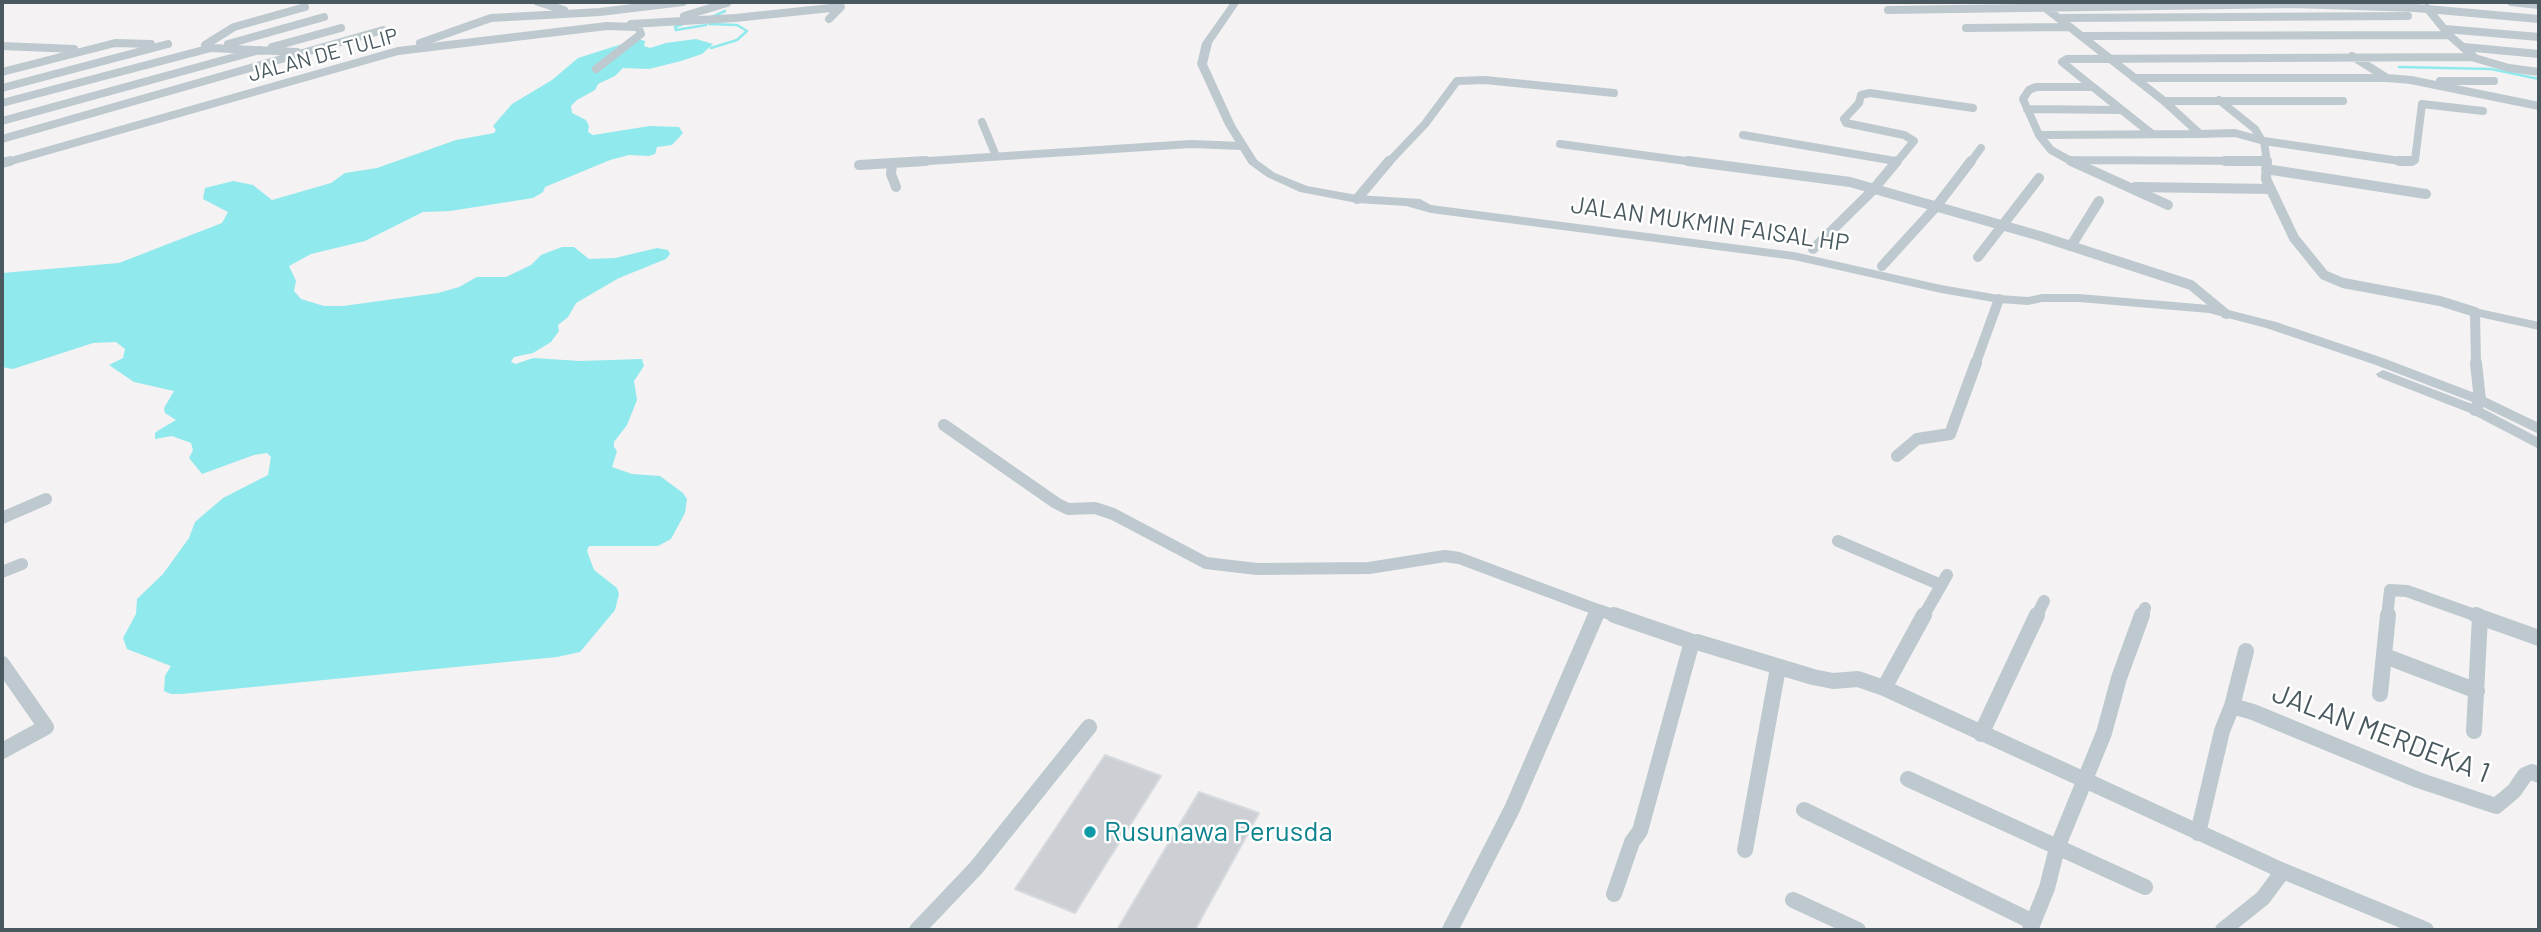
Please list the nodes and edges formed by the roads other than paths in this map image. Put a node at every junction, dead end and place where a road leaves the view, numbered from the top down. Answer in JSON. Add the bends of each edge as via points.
{"nodes":[{"id":1,"x":295,"y":2,"type":"edge"},
{"id":2,"x":538,"y":2,"type":"edge"},
{"id":3,"x":564,"y":2,"type":"edge"},
{"id":4,"x":620,"y":2,"type":"edge"},
{"id":5,"x":683,"y":2,"type":"edge"},
{"id":6,"x":725,"y":2,"type":"edge"},
{"id":7,"x":1235,"y":2,"type":"edge"},
{"id":8,"x":2373,"y":2,"type":"edge"},
{"id":9,"x":2416,"y":2,"type":"edge"},
{"id":10,"x":2468,"y":2,"type":"edge"},
{"id":11,"x":2511,"y":2,"type":"edge"},
{"id":12,"x":2326,"y":3,"type":"edge"},
{"id":13,"x":2089,"y":4,"type":"edge"},
{"id":14,"x":2138,"y":4,"type":"edge"},
{"id":15,"x":2042,"y":5,"type":"edge"},
{"id":16,"x":2539,"y":5,"type":"edge"},
{"id":17,"x":547,"y":7,"type":"junction"},
{"id":18,"x":2382,"y":7,"type":"junction"},
{"id":19,"x":305,"y":8,"type":"junction"},
{"id":20,"x":1888,"y":10,"type":"dead end"},
{"id":21,"x":579,"y":13,"type":"junction"},
{"id":22,"x":2432,"y":13,"type":"junction"},
{"id":23,"x":2492,"y":15,"type":"junction"},
{"id":24,"x":324,"y":17,"type":"junction"},
{"id":25,"x":725,"y":18,"type":"joint"},
{"id":26,"x":735,"y":18,"type":"junction"},
{"id":27,"x":2059,"y":18,"type":"junction"},
{"id":28,"x":678,"y":19,"type":"junction"},
{"id":29,"x":829,"y":19,"type":"dead end"},
{"id":30,"x":2539,"y":19,"type":"edge"},
{"id":31,"x":607,"y":26,"type":"junction"},
{"id":32,"x":2070,"y":27,"type":"junction"},
{"id":33,"x":341,"y":28,"type":"junction"},
{"id":34,"x":1966,"y":28,"type":"dead end"},
{"id":35,"x":383,"y":30,"type":"dead end"},
{"id":36,"x":2447,"y":32,"type":"junction"},
{"id":37,"x":2082,"y":36,"type":"junction"},
{"id":38,"x":2539,"y":37,"type":"edge"},
{"id":39,"x":360,"y":38,"type":"junction"},
{"id":40,"x":2,"y":46,"type":"edge"},
{"id":41,"x":214,"y":47,"type":"junction"},
{"id":42,"x":2464,"y":47,"type":"junction"},
{"id":43,"x":34,"y":48,"type":"junction"},
{"id":44,"x":88,"y":50,"type":"junction"},
{"id":45,"x":261,"y":50,"type":"junction"},
{"id":46,"x":398,"y":51,"type":"junction"},
{"id":47,"x":308,"y":53,"type":"junction"},
{"id":48,"x":2539,"y":54,"type":"edge"},
{"id":49,"x":2351,"y":56,"type":"junction"},
{"id":50,"x":2,"y":57,"type":"edge"},
{"id":51,"x":2471,"y":57,"type":"junction"},
{"id":52,"x":2109,"y":58,"type":"junction"},
{"id":53,"x":596,"y":69,"type":"dead end"},
{"id":54,"x":2,"y":72,"type":"edge"},
{"id":55,"x":2539,"y":72,"type":"edge"},
{"id":56,"x":2134,"y":78,"type":"junction"},
{"id":57,"x":2387,"y":78,"type":"junction"},
{"id":58,"x":2412,"y":80,"type":"junction"},
{"id":59,"x":2494,"y":81,"type":"dead end"},
{"id":60,"x":2093,"y":86,"type":"junction"},
{"id":61,"x":2,"y":88,"type":"edge"},
{"id":62,"x":1614,"y":93,"type":"dead end"},
{"id":63,"x":2164,"y":100,"type":"junction"},
{"id":64,"x":2219,"y":100,"type":"junction"},
{"id":65,"x":2343,"y":101,"type":"dead end"},
{"id":66,"x":2,"y":103,"type":"edge"},
{"id":67,"x":2539,"y":106,"type":"edge"},
{"id":68,"x":1973,"y":108,"type":"dead end"},
{"id":69,"x":2027,"y":109,"type":"junction"},
{"id":70,"x":2120,"y":110,"type":"junction"},
{"id":71,"x":2483,"y":111,"type":"dead end"},
{"id":72,"x":2,"y":121,"type":"edge"},
{"id":73,"x":982,"y":122,"type":"dead end"},
{"id":74,"x":2152,"y":134,"type":"junction"},
{"id":75,"x":2200,"y":134,"type":"junction"},
{"id":76,"x":1743,"y":135,"type":"dead end"},
{"id":77,"x":2039,"y":135,"type":"junction"},
{"id":78,"x":2,"y":139,"type":"edge"},
{"id":79,"x":2262,"y":140,"type":"junction"},
{"id":80,"x":1560,"y":144,"type":"dead end"},
{"id":81,"x":1242,"y":146,"type":"junction"},
{"id":82,"x":1981,"y":148,"type":"dead end"},
{"id":83,"x":996,"y":156,"type":"junction"},
{"id":84,"x":2069,"y":160,"type":"junction"},
{"id":85,"x":1895,"y":161,"type":"junction"},
{"id":86,"x":2,"y":163,"type":"edge"},
{"id":87,"x":892,"y":164,"type":"junction"},
{"id":88,"x":859,"y":165,"type":"dead end"},
{"id":89,"x":2267,"y":165,"type":"junction"},
{"id":90,"x":2039,"y":178,"type":"dead end"},
{"id":91,"x":896,"y":187,"type":"dead end"},
{"id":92,"x":2128,"y":187,"type":"junction"},
{"id":93,"x":2271,"y":189,"type":"junction"},
{"id":94,"x":1872,"y":191,"type":"junction"},
{"id":95,"x":2426,"y":194,"type":"dead end"},
{"id":96,"x":1357,"y":199,"type":"junction"},
{"id":97,"x":2099,"y":201,"type":"dead end"},
{"id":98,"x":1411,"y":204,"type":"junction"},
{"id":99,"x":2168,"y":205,"type":"dead end"},
{"id":100,"x":1935,"y":208,"type":"junction"},
{"id":101,"x":2001,"y":226,"type":"junction"},
{"id":102,"x":2071,"y":246,"type":"junction"},
{"id":103,"x":1813,"y":249,"type":"junction"},
{"id":104,"x":1978,"y":257,"type":"dead end"},
{"id":105,"x":1882,"y":266,"type":"junction"},
{"id":106,"x":2042,"y":298,"type":"junction"},
{"id":107,"x":1999,"y":299,"type":"junction"},
{"id":108,"x":2475,"y":312,"type":"junction"},
{"id":109,"x":2225,"y":314,"type":"junction"},
{"id":110,"x":2539,"y":327,"type":"edge"},
{"id":111,"x":2478,"y":405,"type":"junction"},
{"id":112,"x":944,"y":425,"type":"dead end"},
{"id":113,"x":2539,"y":429,"type":"edge"},
{"id":114,"x":2539,"y":444,"type":"edge"},
{"id":115,"x":1897,"y":456,"type":"dead end"},
{"id":116,"x":46,"y":499,"type":"dead end"},
{"id":117,"x":2,"y":518,"type":"edge"},
{"id":118,"x":1838,"y":541,"type":"dead end"},
{"id":119,"x":22,"y":564,"type":"dead end"},
{"id":120,"x":2,"y":572,"type":"edge"},
{"id":121,"x":2044,"y":601,"type":"dead end"},
{"id":122,"x":2145,"y":608,"type":"dead end"},
{"id":123,"x":1598,"y":610,"type":"junction"},
{"id":124,"x":2480,"y":617,"type":"junction"},
{"id":125,"x":2539,"y":638,"type":"edge"},
{"id":126,"x":1693,"y":642,"type":"junction"},
{"id":127,"x":2246,"y":651,"type":"dead end"},
{"id":128,"x":2385,"y":656,"type":"junction"},
{"id":129,"x":2,"y":664,"type":"edge"},
{"id":130,"x":1778,"y":668,"type":"junction"},
{"id":131,"x":1884,"y":688,"type":"junction"},
{"id":132,"x":2477,"y":691,"type":"junction"},
{"id":133,"x":2379,"y":694,"type":"dead end"},
{"id":134,"x":2232,"y":706,"type":"junction"},
{"id":135,"x":1090,"y":727,"type":"dead end"},
{"id":136,"x":2474,"y":731,"type":"dead end"},
{"id":137,"x":1981,"y":734,"type":"junction"},
{"id":138,"x":2,"y":751,"type":"edge"},
{"id":139,"x":2539,"y":775,"type":"edge"},
{"id":140,"x":1908,"y":779,"type":"dead end"},
{"id":141,"x":2085,"y":782,"type":"junction"},
{"id":142,"x":1804,"y":810,"type":"dead end"},
{"id":143,"x":2199,"y":833,"type":"junction"},
{"id":144,"x":2057,"y":848,"type":"junction"},
{"id":145,"x":1745,"y":850,"type":"dead end"},
{"id":146,"x":2283,"y":871,"type":"junction"},
{"id":147,"x":2145,"y":887,"type":"dead end"},
{"id":148,"x":1614,"y":894,"type":"dead end"},
{"id":149,"x":1793,"y":900,"type":"dead end"},
{"id":150,"x":2032,"y":926,"type":"edge"},
{"id":151,"x":917,"y":930,"type":"edge"},
{"id":152,"x":1450,"y":930,"type":"edge"},
{"id":153,"x":1858,"y":930,"type":"edge"},
{"id":154,"x":2223,"y":930,"type":"edge"},
{"id":155,"x":2426,"y":930,"type":"edge"}],
"edges":[{"from":1,"to":19,"type":"street"},
{"from":2,"to":17,"type":"street"},
{"from":3,"to":17,"type":"street"},
{"from":4,"to":21,"type":"street"},
{"from":5,"to":21,"type":"street"},
{"from":6,"to":26,"type":"street"},
{"from":6,"to":28,"type":"street"},
{"from":7,"to":81,"type":"street","name":"JALAN MUKMIN FAISAL HP","via":[[1207,43],[1202,64]]},
{"from":8,"to":18,"type":"street"},
{"from":9,"to":22,"type":"street"},
{"from":10,"to":23,"type":"street"},
{"from":11,"to":16,"type":"street"},
{"from":12,"to":14,"type":"street"},
{"from":12,"to":18,"type":"street"},
{"from":13,"to":14,"type":"street"},
{"from":13,"to":15,"type":"street"},
{"from":15,"to":20,"type":"street"},
{"from":15,"to":27,"type":"street"},
{"from":17,"to":21,"type":"street"},
{"from":18,"to":22,"type":"street"},
{"from":19,"to":24,"type":"street"},
{"from":19,"to":41,"type":"street","via":[[234,27],[205,45]]},
{"from":21,"to":46,"type":"street","via":[[491,18]]},
{"from":22,"to":23,"type":"street"},
{"from":22,"to":27,"type":"street"},
{"from":22,"to":36,"type":"street"},
{"from":23,"to":30,"type":"street"},
{"from":24,"to":33,"type":"street"},
{"from":24,"to":41,"type":"street"},
{"from":25,"to":26,"type":"street"},
{"from":25,"to":28,"type":"street"},
{"from":26,"to":29,"type":"street","via":[[841,7]]},
{"from":27,"to":32,"type":"street"},
{"from":28,"to":31,"type":"street"},
{"from":31,"to":46,"type":"street","name":"JALAN DE TULIP"},
{"from":31,"to":53,"type":"street","name":"JALAN DE TULIP","via":[[638,27],[641,34]]},
{"from":32,"to":34,"type":"street"},
{"from":32,"to":37,"type":"street"},
{"from":33,"to":39,"type":"street"},
{"from":33,"to":45,"type":"street"},
{"from":35,"to":39,"type":"street"},
{"from":36,"to":37,"type":"street"},
{"from":36,"to":38,"type":"street"},
{"from":36,"to":42,"type":"street"},
{"from":37,"to":52,"type":"street"},
{"from":39,"to":47,"type":"street"},
{"from":40,"to":43,"type":"street"},
{"from":41,"to":45,"type":"street"},
{"from":41,"to":66,"type":"street"},
{"from":42,"to":48,"type":"street"},
{"from":42,"to":51,"type":"street"},
{"from":43,"to":44,"type":"street"},
{"from":43,"to":50,"type":"street"},
{"from":44,"to":54,"type":"street"},
{"from":44,"to":61,"type":"street","via":[[115,43],[169,44]]},
{"from":45,"to":47,"type":"street"},
{"from":45,"to":72,"type":"street"},
{"from":46,"to":86,"type":"street","name":"JALAN DE TULIP"},
{"from":47,"to":78,"type":"street"},
{"from":49,"to":51,"type":"street"},
{"from":49,"to":52,"type":"street"},
{"from":49,"to":57,"type":"street"},
{"from":51,"to":55,"type":"street"},
{"from":52,"to":56,"type":"street"},
{"from":52,"to":60,"type":"street","via":[[2063,60]]},
{"from":56,"to":57,"type":"street"},
{"from":56,"to":63,"type":"street"},
{"from":57,"to":58,"type":"street"},
{"from":58,"to":59,"type":"street"},
{"from":58,"to":67,"type":"street"},
{"from":60,"to":69,"type":"street","via":[[2029,90],[2023,99]]},
{"from":60,"to":70,"type":"street"},
{"from":62,"to":96,"type":"street","via":[[1457,81]]},
{"from":63,"to":64,"type":"street"},
{"from":63,"to":75,"type":"street"},
{"from":64,"to":65,"type":"street"},
{"from":64,"to":79,"type":"street"},
{"from":68,"to":85,"type":"street","via":[[1861,95],[1844,119],[1853,126],[1910,137],[1914,141]]},
{"from":69,"to":70,"type":"street"},
{"from":69,"to":77,"type":"street"},
{"from":70,"to":74,"type":"street"},
{"from":71,"to":79,"type":"street","via":[[2422,104],[2415,160],[2407,162]]},
{"from":73,"to":83,"type":"street"},
{"from":74,"to":75,"type":"street"},
{"from":74,"to":77,"type":"street"},
{"from":75,"to":79,"type":"street","via":[[2235,133]]},
{"from":76,"to":85,"type":"street"},
{"from":77,"to":84,"type":"street","via":[[2051,150]]},
{"from":79,"to":89,"type":"street"},
{"from":80,"to":94,"type":"street","via":[[1838,180]]},
{"from":81,"to":83,"type":"street","via":[[1191,144]]},
{"from":81,"to":96,"type":"street","name":"JALAN MUKMIN FAISAL HP","via":[[1259,168],[1289,184]]},
{"from":82,"to":100,"type":"street"},
{"from":83,"to":87,"type":"street"},
{"from":84,"to":89,"type":"street"},
{"from":84,"to":92,"type":"street"},
{"from":85,"to":94,"type":"street"},
{"from":87,"to":88,"type":"street"},
{"from":87,"to":91,"type":"street"},
{"from":89,"to":93,"type":"street"},
{"from":89,"to":95,"type":"street"},
{"from":90,"to":101,"type":"street"},
{"from":92,"to":93,"type":"street"},
{"from":92,"to":99,"type":"street"},
{"from":93,"to":108,"type":"street","via":[[2294,238],[2324,275]]},
{"from":94,"to":100,"type":"street"},
{"from":94,"to":103,"type":"street"},
{"from":96,"to":98,"type":"street","name":"JALAN MUKMIN FAISAL HP"},
{"from":97,"to":102,"type":"street"},
{"from":98,"to":103,"type":"street","name":"JALAN MUKMIN FAISAL HP"},
{"from":98,"to":107,"type":"street","name":"JALAN MUKMIN FAISAL HP","via":[[1794,256]]},
{"from":100,"to":101,"type":"street"},
{"from":100,"to":105,"type":"street"},
{"from":101,"to":102,"type":"street"},
{"from":101,"to":104,"type":"street"},
{"from":102,"to":109,"type":"street","via":[[2191,285]]},
{"from":103,"to":105,"type":"street","name":"JALAN MUKMIN FAISAL HP"},
{"from":105,"to":106,"type":"street","name":"JALAN MUKMIN FAISAL HP"},
{"from":106,"to":107,"type":"street","name":"JALAN MUKMIN FAISAL HP"},
{"from":106,"to":109,"type":"street","name":"JALAN MUKMIN FAISAL HP","via":[[2209,309]]},
{"from":107,"to":115,"type":"street","via":[[1950,434],[1917,439]]},
{"from":108,"to":110,"type":"street"},
{"from":108,"to":111,"type":"street"},
{"from":109,"to":111,"type":"street","name":"JALAN MUKMIN FAISAL HP","via":[[2267,334]]},
{"from":111,"to":113,"type":"street","name":"JALAN MUKMIN FAISAL HP"},
{"from":111,"to":114,"type":"street","name":"JALAN MUKMIN FAISAL HP"},
{"from":112,"to":123,"type":"street","via":[[1056,503],[1068,509],[1095,508],[1113,514],[1206,563],[1257,569],[1369,568],[1445,556]]},
{"from":116,"to":117,"type":"street"},
{"from":118,"to":131,"type":"street","via":[[1944,580]]},
{"from":119,"to":120,"type":"street"},
{"from":121,"to":137,"type":"street"},
{"from":122,"to":141,"type":"street"},
{"from":123,"to":126,"type":"street"},
{"from":123,"to":152,"type":"street","via":[[1512,809]]},
{"from":124,"to":125,"type":"street"},
{"from":124,"to":128,"type":"street","via":[[2407,591],[2390,590]]},
{"from":124,"to":132,"type":"street"},
{"from":126,"to":130,"type":"street"},
{"from":126,"to":148,"type":"street","via":[[1652,794]]},
{"from":127,"to":134,"type":"street"},
{"from":128,"to":132,"type":"street"},
{"from":128,"to":133,"type":"street"},
{"from":129,"to":138,"type":"street","via":[[46,727]]},
{"from":130,"to":131,"type":"street","via":[[1833,681],[1858,679]]},
{"from":130,"to":145,"type":"street"},
{"from":131,"to":137,"type":"street"},
{"from":132,"to":136,"type":"street"},
{"from":134,"to":139,"type":"street","name":"JALAN MERDEKA 1","via":[[2417,780],[2496,806],[2525,775]]},
{"from":134,"to":143,"type":"street"},
{"from":135,"to":151,"type":"street","via":[[976,868]]},
{"from":137,"to":141,"type":"street"},
{"from":140,"to":144,"type":"street"},
{"from":141,"to":143,"type":"street"},
{"from":141,"to":144,"type":"street"},
{"from":142,"to":150,"type":"street"},
{"from":143,"to":146,"type":"street"},
{"from":144,"to":147,"type":"street"},
{"from":144,"to":150,"type":"street"},
{"from":146,"to":154,"type":"street","via":[[2263,898]]},
{"from":146,"to":155,"type":"street"},
{"from":149,"to":153,"type":"street"}]}
